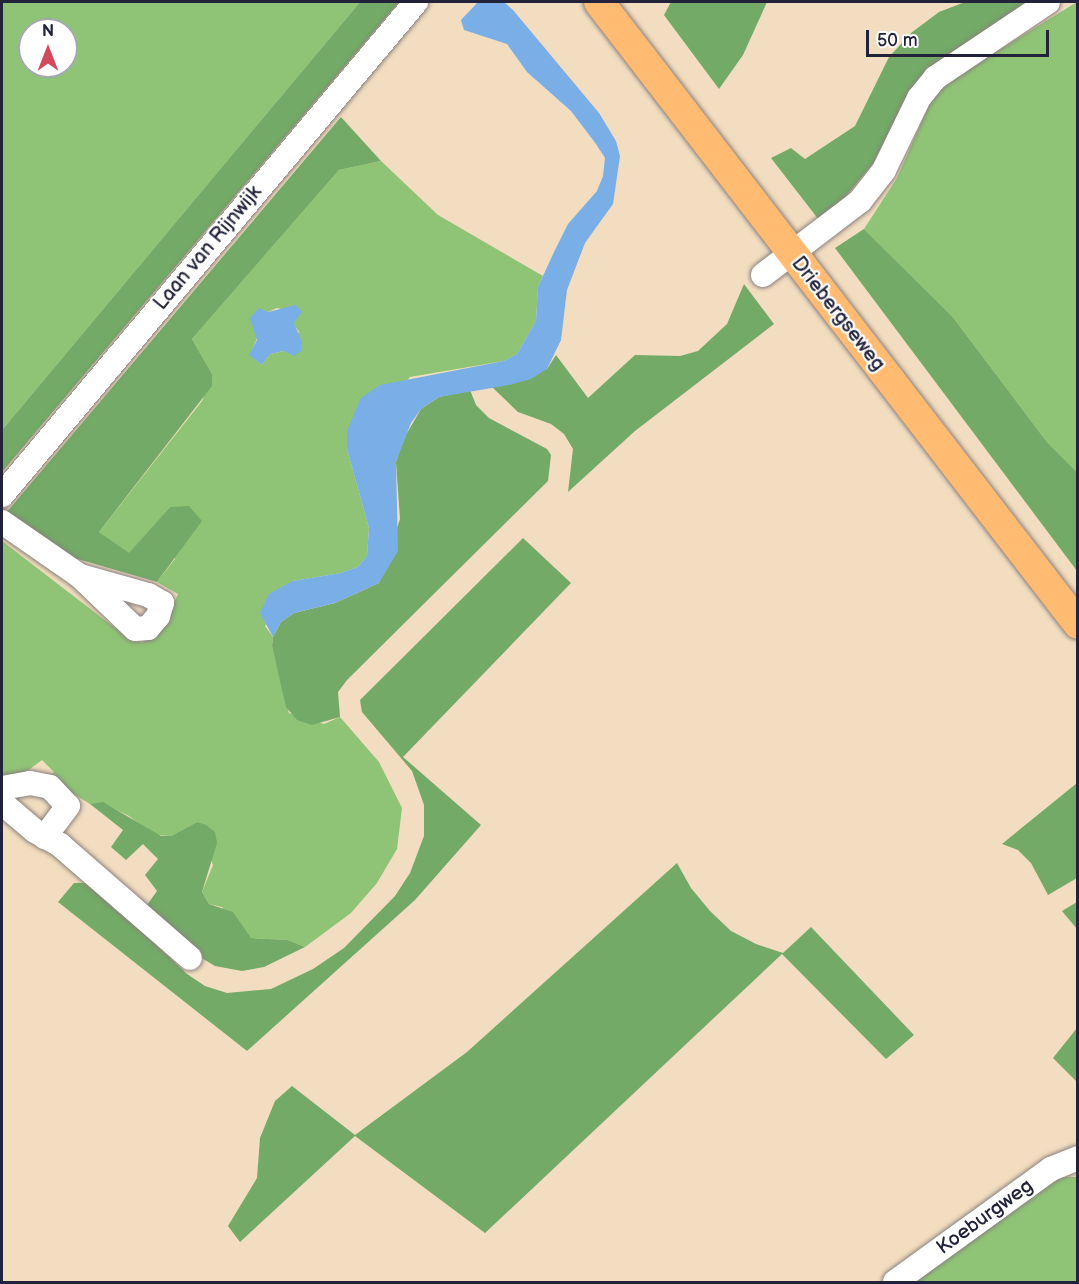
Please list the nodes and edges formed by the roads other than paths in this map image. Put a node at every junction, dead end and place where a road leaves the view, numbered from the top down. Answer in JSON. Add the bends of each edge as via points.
{"nodes":[{"id":1,"x":416,"y":2,"type":"edge"},
{"id":2,"x":599,"y":2,"type":"edge"},
{"id":3,"x":1048,"y":2,"type":"edge"},
{"id":4,"x":791,"y":255,"type":"junction"},
{"id":5,"x":763,"y":275,"type":"dead end"},
{"id":6,"x":2,"y":495,"type":"edge"},
{"id":7,"x":2,"y":522,"type":"edge"},
{"id":8,"x":80,"y":576,"type":"dead end"},
{"id":9,"x":1077,"y":624,"type":"edge"},
{"id":10,"x":2,"y":788,"type":"edge"},
{"id":11,"x":2,"y":803,"type":"edge"},
{"id":12,"x":45,"y":837,"type":"junction"},
{"id":13,"x":190,"y":958,"type":"dead end"},
{"id":14,"x":1077,"y":1158,"type":"edge"},
{"id":15,"x":895,"y":1282,"type":"edge"}],
"edges":[{"from":1,"to":6,"type":"street","name":"Laan van Rijnwijk"},
{"from":2,"to":4,"type":"main road","name":"Driebergseweg"},
{"from":3,"to":4,"type":"street","via":[[935,78],[919,98],[884,170],[860,201]]},
{"from":4,"to":5,"type":"street"},
{"from":4,"to":9,"type":"main road","name":"Driebergseweg"},
{"from":7,"to":8,"type":"street"},
{"from":10,"to":12,"type":"street","via":[[30,783],[50,787],[68,806]]},
{"from":11,"to":12,"type":"street"},
{"from":12,"to":13,"type":"street","via":[[60,845]]},
{"from":14,"to":15,"type":"street","name":"Koeburgweg","via":[[1051,1169]]}]}
